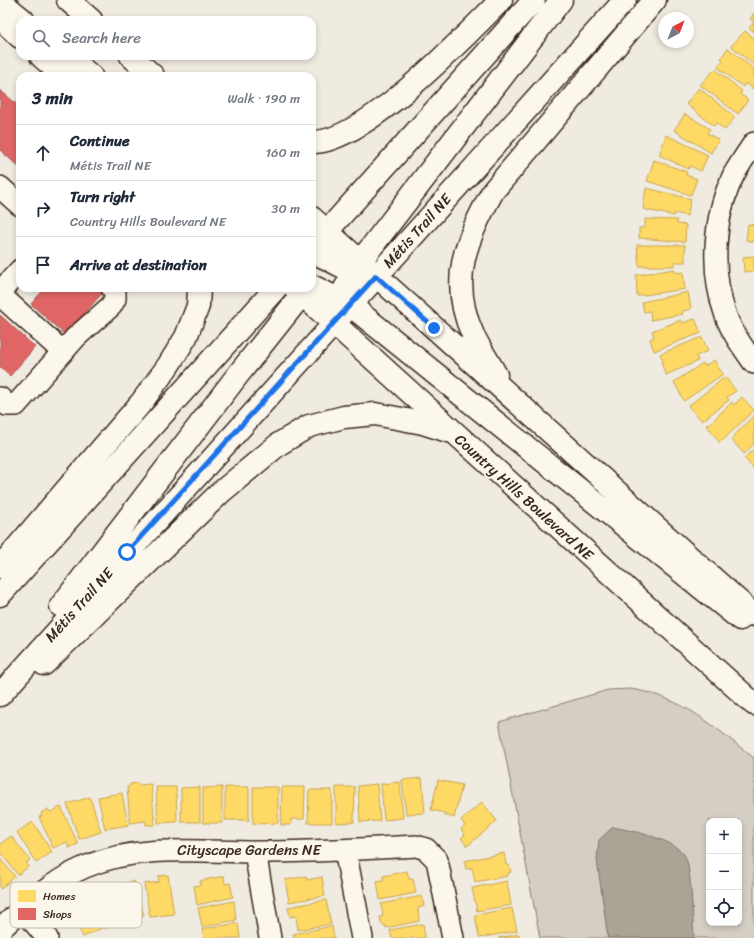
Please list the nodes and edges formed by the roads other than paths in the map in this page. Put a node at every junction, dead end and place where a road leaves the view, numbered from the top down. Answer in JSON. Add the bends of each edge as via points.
{"nodes":[{"id":1,"x":68,"y":0,"type":"edge"},
{"id":2,"x":501,"y":0,"type":"edge"},
{"id":3,"x":534,"y":0,"type":"edge"},
{"id":4,"x":561,"y":0,"type":"edge"},
{"id":5,"x":625,"y":0,"type":"edge"},
{"id":6,"x":655,"y":0,"type":"edge"},
{"id":7,"x":0,"y":1,"type":"edge"},
{"id":8,"x":18,"y":16,"type":"edge"},
{"id":9,"x":86,"y":16,"type":"edge"},
{"id":10,"x":0,"y":18,"type":"edge"},
{"id":11,"x":16,"y":33,"type":"edge"},
{"id":12,"x":45,"y":60,"type":"edge"},
{"id":13,"x":72,"y":60,"type":"edge"},
{"id":14,"x":135,"y":60,"type":"edge"},
{"id":15,"x":59,"y":72,"type":"edge"},
{"id":16,"x":86,"y":72,"type":"edge"},
{"id":17,"x":149,"y":72,"type":"edge"},
{"id":18,"x":316,"y":142,"type":"edge"},
{"id":19,"x":754,"y":144,"type":"edge"},
{"id":20,"x":0,"y":187,"type":"edge"},
{"id":21,"x":16,"y":201,"type":"edge"},
{"id":22,"x":317,"y":241,"type":"edge"},
{"id":23,"x":356,"y":267,"type":"junction"},
{"id":24,"x":16,"y":275,"type":"edge"},
{"id":25,"x":376,"y":276,"type":"junction"},
{"id":26,"x":115,"y":292,"type":"edge"},
{"id":27,"x":199,"y":292,"type":"edge"},
{"id":28,"x":272,"y":292,"type":"edge"},
{"id":29,"x":303,"y":292,"type":"edge"},
{"id":30,"x":309,"y":292,"type":"edge"},
{"id":31,"x":316,"y":292,"type":"edge"},
{"id":32,"x":0,"y":294,"type":"edge"},
{"id":33,"x":344,"y":302,"type":"junction"},
{"id":34,"x":333,"y":324,"type":"junction"},
{"id":35,"x":62,"y":352,"type":"junction"},
{"id":36,"x":754,"y":364,"type":"edge"},
{"id":37,"x":506,"y":392,"type":"junction"},
{"id":38,"x":0,"y":398,"type":"edge"},
{"id":39,"x":453,"y":433,"type":"junction"},
{"id":40,"x":0,"y":567,"type":"edge"},
{"id":41,"x":0,"y":595,"type":"edge"},
{"id":42,"x":754,"y":614,"type":"edge"},
{"id":43,"x":754,"y":630,"type":"edge"},
{"id":44,"x":0,"y":685,"type":"edge"},
{"id":45,"x":0,"y":694,"type":"edge"},
{"id":46,"x":754,"y":704,"type":"edge"},
{"id":47,"x":0,"y":707,"type":"edge"},
{"id":48,"x":345,"y":850,"type":"junction"},
{"id":49,"x":255,"y":852,"type":"junction"},
{"id":50,"x":58,"y":882,"type":"edge"},
{"id":51,"x":10,"y":921,"type":"edge"},
{"id":52,"x":39,"y":928,"type":"edge"},
{"id":53,"x":0,"y":930,"type":"edge"},
{"id":54,"x":47,"y":938,"type":"edge"},
{"id":55,"x":270,"y":938,"type":"edge"},
{"id":56,"x":362,"y":938,"type":"edge"},
{"id":57,"x":453,"y":938,"type":"edge"}],
"edges":[{"from":1,"to":9,"type":"main road"},
{"from":2,"to":18,"type":"main road","via":[[431,68],[380,112],[350,130]]},
{"from":3,"to":22,"type":"main road"},
{"from":4,"to":23,"type":"main road"},
{"from":5,"to":25,"type":"main road","name":"Métis Trail NE"},
{"from":6,"to":37,"type":"main road","via":[[493,191],[473,227],[463,262],[461,292],[465,313],[473,336]]},
{"from":7,"to":8,"type":"main road"},
{"from":10,"to":11,"type":"main road"},
{"from":12,"to":15,"type":"main road"},
{"from":13,"to":16,"type":"main road"},
{"from":14,"to":17,"type":"main road"},
{"from":19,"to":36,"type":"street","via":[[734,174],[722,208],[716,244],[717,286],[727,318]]},
{"from":20,"to":21,"type":"street"},
{"from":22,"to":23,"type":"main road"},
{"from":23,"to":25,"type":"main road"},
{"from":23,"to":33,"type":"main road"},
{"from":24,"to":32,"type":"street"},
{"from":25,"to":33,"type":"main road","name":"Métis Trail NE"},
{"from":25,"to":37,"type":"main road"},
{"from":26,"to":35,"type":"street","via":[[111,306]]},
{"from":27,"to":40,"type":"main road","via":[[198,306],[186,337],[168,366],[141,403]]},
{"from":28,"to":41,"type":"main road"},
{"from":29,"to":44,"type":"main road"},
{"from":30,"to":34,"type":"main road","name":"Country Hills Boulevard NE"},
{"from":31,"to":33,"type":"main road"},
{"from":32,"to":35,"type":"street"},
{"from":33,"to":34,"type":"main road"},
{"from":33,"to":43,"type":"main road"},
{"from":34,"to":39,"type":"main road","name":"Country Hills Boulevard NE"},
{"from":34,"to":45,"type":"main road","name":"Métis Trail NE"},
{"from":35,"to":38,"type":"street","via":[[16,405],[7,405]]},
{"from":37,"to":42,"type":"main road"},
{"from":39,"to":46,"type":"main road","name":"Country Hills Boulevard NE"},
{"from":39,"to":47,"type":"main road","via":[[375,414],[309,426],[279,444],[220,493]]},
{"from":48,"to":49,"type":"street","name":"Cityscape Gardens NE"},
{"from":48,"to":56,"type":"street"},
{"from":48,"to":57,"type":"street","name":"Cityscape Gardens NE","via":[[416,846],[433,854],[440,868]]},
{"from":49,"to":50,"type":"street","name":"Cityscape Gardens NE","via":[[176,850],[115,857],[84,867]]},
{"from":49,"to":55,"type":"street"},
{"from":51,"to":53,"type":"street","name":"Cityscape Gardens NE"},
{"from":52,"to":54,"type":"street"}]}
